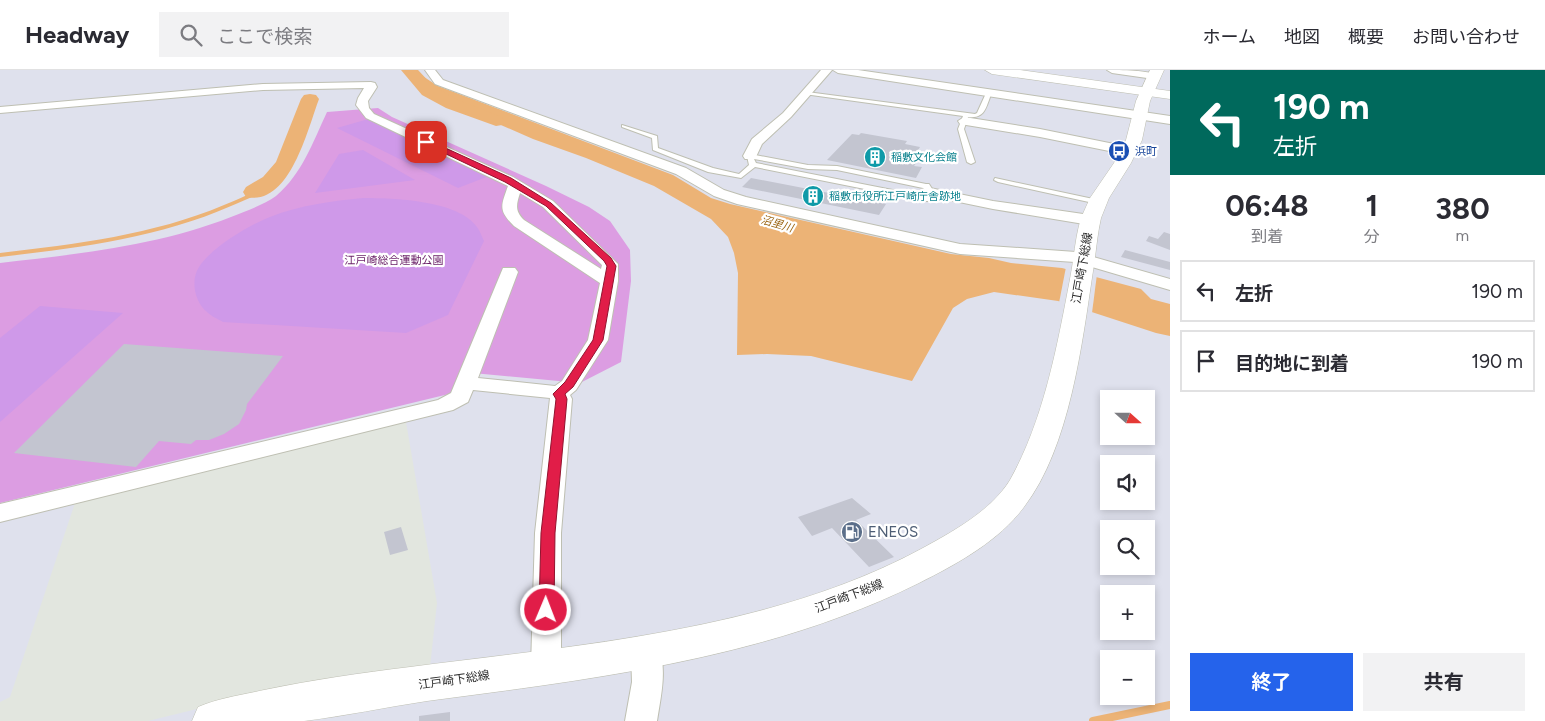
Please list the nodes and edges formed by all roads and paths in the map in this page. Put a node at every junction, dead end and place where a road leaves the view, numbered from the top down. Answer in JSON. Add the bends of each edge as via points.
{"nodes":[{"id":1,"x":430,"y":70,"type":"edge"},
{"id":2,"x":827,"y":70,"type":"edge"},
{"id":3,"x":838,"y":70,"type":"edge"},
{"id":4,"x":992,"y":70,"type":"edge"},
{"id":5,"x":1112,"y":70,"type":"edge"},
{"id":6,"x":273,"y":72,"type":"dead end"},
{"id":7,"x":1152,"y":79,"type":"edge"},
{"id":8,"x":263,"y":87,"type":"junction"},
{"id":9,"x":989,"y":92,"type":"junction"},
{"id":10,"x":807,"y":94,"type":"junction"},
{"id":11,"x":1170,"y":95,"type":"edge"},
{"id":12,"x":0,"y":110,"type":"edge"},
{"id":13,"x":1139,"y":114,"type":"junction"},
{"id":14,"x":965,"y":118,"type":"junction"},
{"id":15,"x":1170,"y":120,"type":"edge"},
{"id":16,"x":624,"y":126,"type":"dead end"},
{"id":17,"x":1129,"y":151,"type":"junction"},
{"id":18,"x":751,"y":161,"type":"junction"},
{"id":19,"x":971,"y":162,"type":"dead end"},
{"id":20,"x":998,"y":180,"type":"dead end"},
{"id":21,"x":516,"y":185,"type":"junction"},
{"id":22,"x":930,"y":192,"type":"junction"},
{"id":23,"x":1098,"y":202,"type":"junction"},
{"id":24,"x":1090,"y":220,"type":"junction"},
{"id":25,"x":1084,"y":261,"type":"junction"},
{"id":26,"x":509,"y":272,"type":"dead end"},
{"id":27,"x":609,"y":281,"type":"junction"},
{"id":28,"x":1170,"y":285,"type":"edge"},
{"id":29,"x":465,"y":383,"type":"junction"},
{"id":30,"x":559,"y":394,"type":"junction"},
{"id":31,"x":0,"y":514,"type":"edge"},
{"id":32,"x":646,"y":652,"type":"junction"},
{"id":33,"x":546,"y":667,"type":"junction"},
{"id":34,"x":213,"y":721,"type":"edge"},
{"id":35,"x":641,"y":721,"type":"edge"}],
"edges":[{"from":1,"to":25,"type":"street","via":[[440,82],[681,171],[727,196],[941,246]]},
{"from":2,"to":10,"type":"street"},
{"from":3,"to":9,"type":"street"},
{"from":4,"to":7,"type":"main road"},
{"from":5,"to":7,"type":"street"},
{"from":6,"to":8,"type":"street"},
{"from":7,"to":11,"type":"main road"},
{"from":7,"to":13,"type":"main road","name":"江戸崎下総線"},
{"from":8,"to":12,"type":"street"},
{"from":8,"to":21,"type":"street","via":[[371,85],[361,98],[364,111],[370,116]]},
{"from":9,"to":13,"type":"street"},
{"from":9,"to":14,"type":"lane","via":[[980,114]]},
{"from":10,"to":14,"type":"lane"},
{"from":10,"to":18,"type":"street","via":[[756,142]]},
{"from":13,"to":15,"type":"street"},
{"from":13,"to":17,"type":"main road","name":"江戸崎下総線"},
{"from":14,"to":17,"type":"street"},
{"from":14,"to":19,"type":"lane","via":[[961,129]]},
{"from":16,"to":18,"type":"lane","via":[[655,137],[655,149],[711,170],[742,176]]},
{"from":17,"to":23,"type":"main road","name":"江戸崎下総線"},
{"from":18,"to":22,"type":"lane","via":[[837,168],[926,186]]},
{"from":18,"to":22,"type":"lane","via":[[926,199]]},
{"from":20,"to":23,"type":"lane"},
{"from":21,"to":27,"type":"street","via":[[548,204],[608,260],[611,266]]},
{"from":21,"to":27,"type":"street","via":[[509,203],[510,214]]},
{"from":22,"to":24,"type":"street"},
{"from":23,"to":24,"type":"main road","name":"江戸崎下総線"},
{"from":24,"to":25,"type":"main road","name":"江戸崎下総線"},
{"from":25,"to":28,"type":"street"},
{"from":25,"to":32,"type":"main road","name":"江戸崎下総線","via":[[1054,406],[1040,447],[1023,485],[1009,504],[989,522],[922,566],[831,604],[727,636]]},
{"from":26,"to":29,"type":"street"},
{"from":27,"to":30,"type":"street","via":[[598,340],[569,385]]},
{"from":29,"to":30,"type":"street"},
{"from":29,"to":31,"type":"street","via":[[460,397],[445,405]]},
{"from":30,"to":33,"type":"street","via":[[562,399],[548,533]]},
{"from":32,"to":33,"type":"main road","name":"江戸崎下総線"},
{"from":32,"to":35,"type":"street","via":[[648,682]]},
{"from":33,"to":34,"type":"main road","name":"江戸崎下総線","via":[[356,693]]}]}
